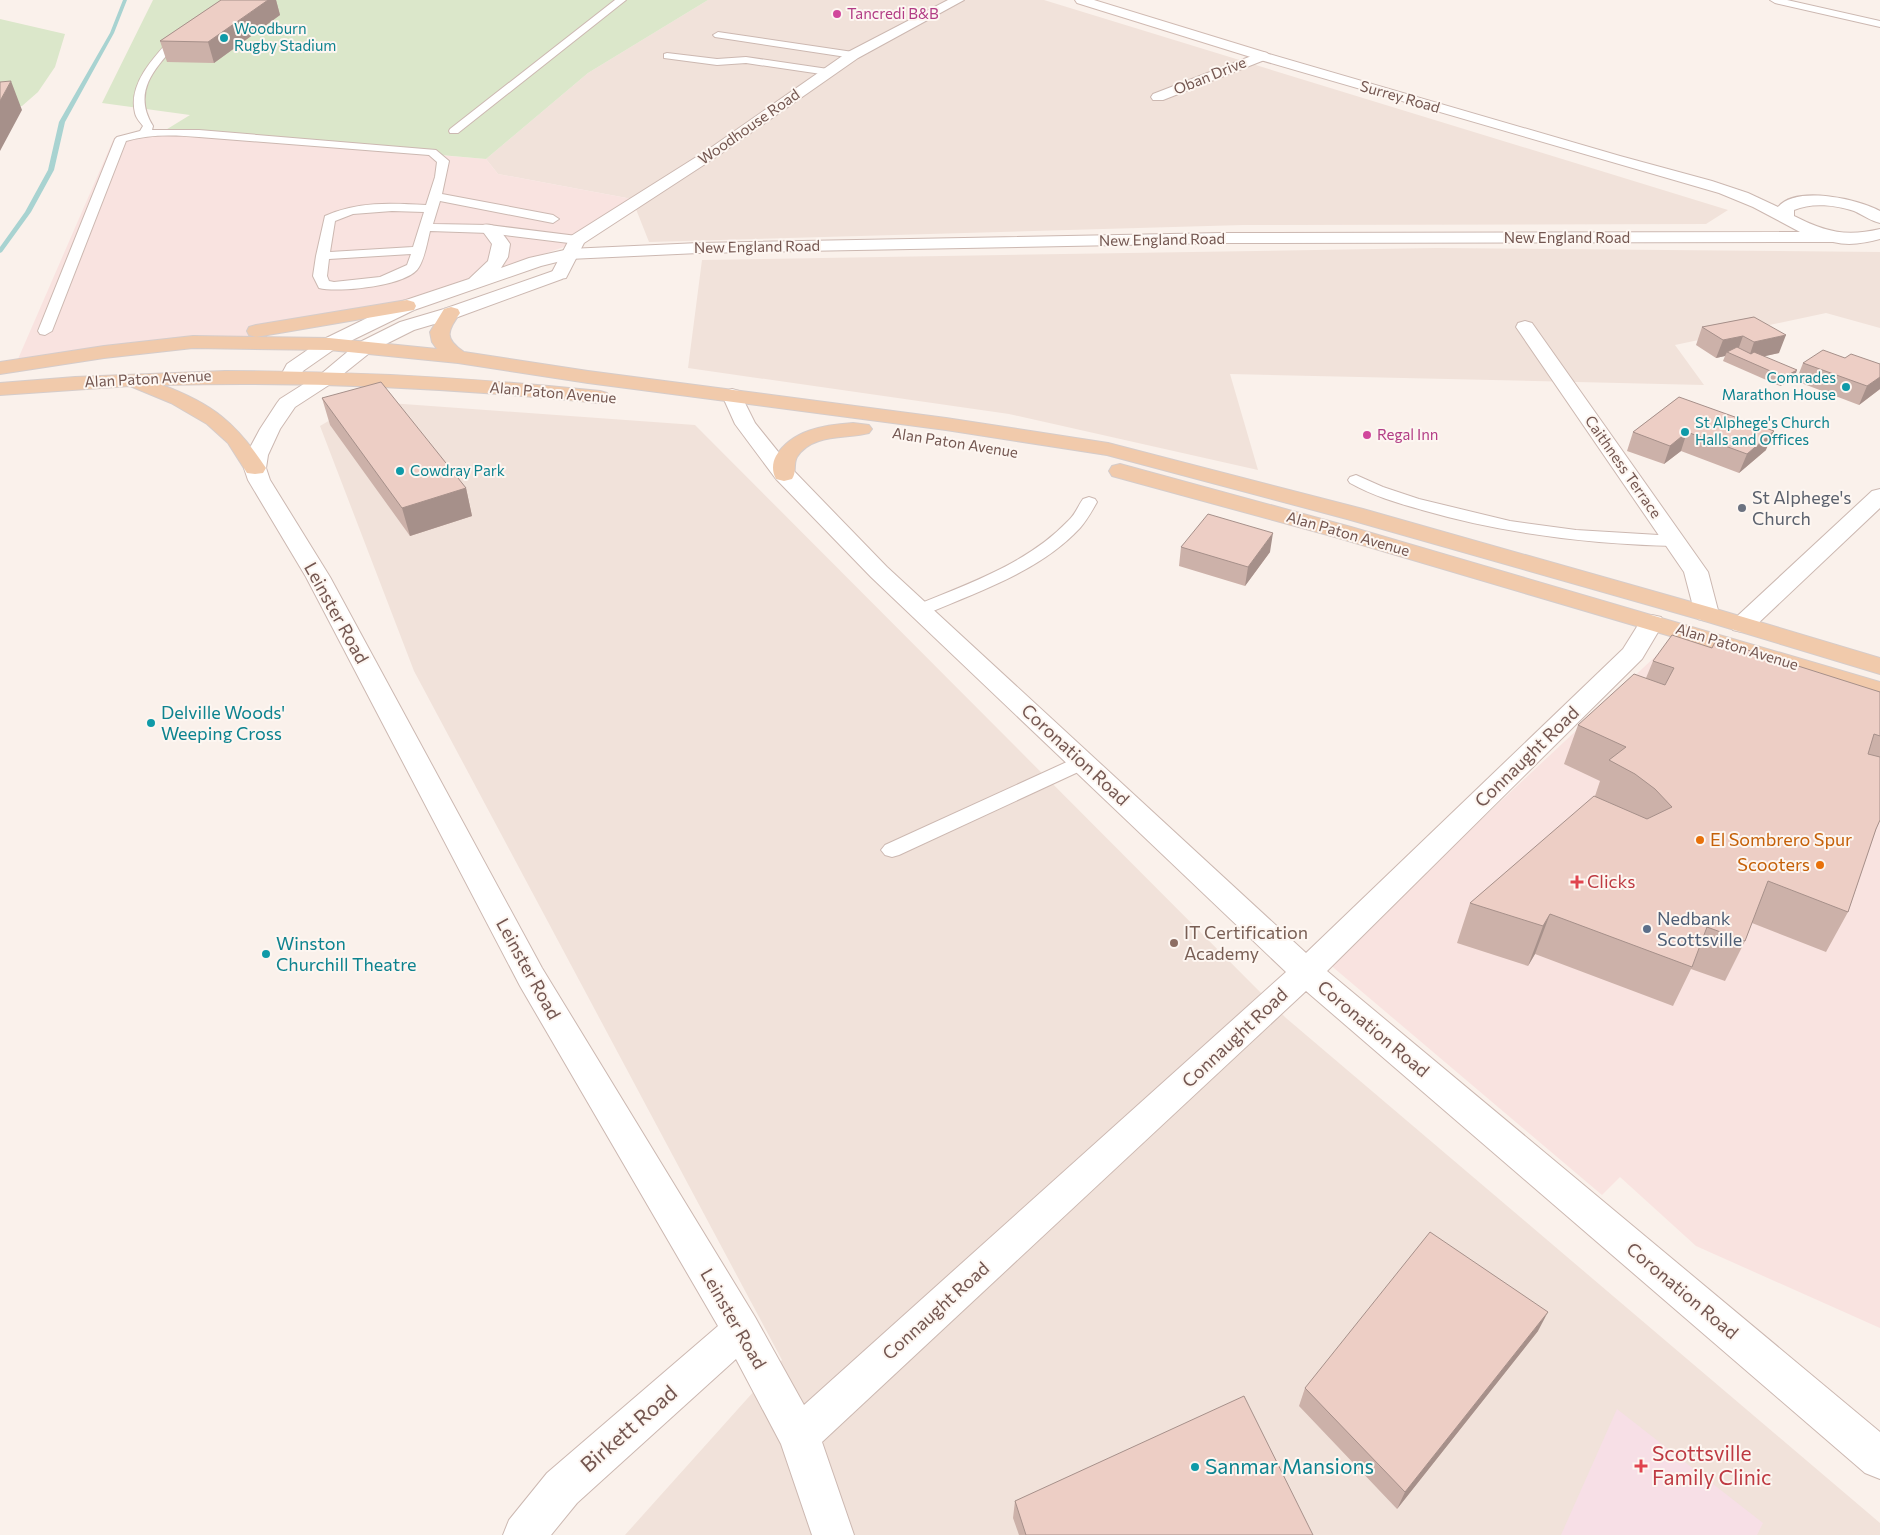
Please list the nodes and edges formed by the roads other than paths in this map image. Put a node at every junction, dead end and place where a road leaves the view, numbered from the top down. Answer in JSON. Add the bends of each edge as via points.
{"nodes":[{"id":1,"x":621,"y":0,"type":"edge"},
{"id":2,"x":958,"y":0,"type":"edge"},
{"id":3,"x":1081,"y":0,"type":"edge"},
{"id":4,"x":1780,"y":0,"type":"edge"},
{"id":5,"x":1880,"y":24,"type":"edge"},
{"id":6,"x":189,"y":25,"type":"edge"},
{"id":7,"x":718,"y":36,"type":"dead end"},
{"id":8,"x":853,"y":55,"type":"junction"},
{"id":9,"x":667,"y":56,"type":"dead end"},
{"id":10,"x":1262,"y":56,"type":"junction"},
{"id":11,"x":828,"y":72,"type":"junction"},
{"id":12,"x":1158,"y":97,"type":"dead end"},
{"id":13,"x":454,"y":131,"type":"dead end"},
{"id":14,"x":145,"y":133,"type":"junction"},
{"id":15,"x":1721,"y":189,"type":"junction"},
{"id":16,"x":434,"y":196,"type":"junction"},
{"id":17,"x":1799,"y":202,"type":"junction"},
{"id":18,"x":1858,"y":208,"type":"junction"},
{"id":19,"x":431,"y":209,"type":"junction"},
{"id":20,"x":1880,"y":209,"type":"edge"},
{"id":21,"x":1880,"y":218,"type":"edge"},
{"id":22,"x":553,"y":219,"type":"dead end"},
{"id":23,"x":1788,"y":221,"type":"junction"},
{"id":24,"x":425,"y":227,"type":"junction"},
{"id":25,"x":489,"y":229,"type":"junction"},
{"id":26,"x":1880,"y":234,"type":"edge"},
{"id":27,"x":1701,"y":238,"type":"junction"},
{"id":28,"x":1837,"y":238,"type":"junction"},
{"id":29,"x":573,"y":247,"type":"junction"},
{"id":30,"x":419,"y":250,"type":"junction"},
{"id":31,"x":624,"y":251,"type":"junction"},
{"id":32,"x":322,"y":256,"type":"junction"},
{"id":33,"x":560,"y":274,"type":"junction"},
{"id":34,"x":475,"y":283,"type":"junction"},
{"id":35,"x":408,"y":306,"type":"junction"},
{"id":36,"x":451,"y":313,"type":"junction"},
{"id":37,"x":1525,"y":327,"type":"dead end"},
{"id":38,"x":44,"y":331,"type":"dead end"},
{"id":39,"x":193,"y":342,"type":"junction"},
{"id":40,"x":235,"y":343,"type":"junction"},
{"id":41,"x":329,"y":344,"type":"junction"},
{"id":42,"x":364,"y":347,"type":"junction"},
{"id":43,"x":458,"y":357,"type":"junction"},
{"id":44,"x":305,"y":359,"type":"junction"},
{"id":45,"x":3,"y":368,"type":"edge"},
{"id":46,"x":126,"y":379,"type":"junction"},
{"id":47,"x":325,"y":379,"type":"junction"},
{"id":48,"x":0,"y":389,"type":"edge"},
{"id":49,"x":288,"y":390,"type":"junction"},
{"id":50,"x":736,"y":404,"type":"junction"},
{"id":51,"x":862,"y":429,"type":"junction"},
{"id":52,"x":255,"y":468,"type":"junction"},
{"id":53,"x":784,"y":474,"type":"junction"},
{"id":54,"x":1356,"y":480,"type":"dead end"},
{"id":55,"x":1880,"y":496,"type":"edge"},
{"id":56,"x":1089,"y":502,"type":"dead end"},
{"id":57,"x":1675,"y":541,"type":"junction"},
{"id":58,"x":920,"y":610,"type":"junction"},
{"id":59,"x":1707,"y":614,"type":"junction"},
{"id":60,"x":1652,"y":622,"type":"junction"},
{"id":61,"x":1742,"y":625,"type":"junction"},
{"id":62,"x":1880,"y":666,"type":"edge"},
{"id":63,"x":1880,"y":690,"type":"edge"},
{"id":64,"x":1082,"y":762,"type":"junction"},
{"id":65,"x":892,"y":850,"type":"dead end"},
{"id":66,"x":1306,"y":972,"type":"junction"},
{"id":67,"x":741,"y":1330,"type":"junction"},
{"id":68,"x":799,"y":1436,"type":"junction"},
{"id":69,"x":1880,"y":1459,"type":"edge"},
{"id":70,"x":524,"y":1535,"type":"edge"},
{"id":71,"x":833,"y":1535,"type":"edge"}],
"edges":[{"from":1,"to":13,"type":"lane"},
{"from":2,"to":8,"type":"street","name":"Woodhouse Road"},
{"from":3,"to":10,"type":"street","name":"Surrey Road"},
{"from":4,"to":5,"type":"lane"},
{"from":6,"to":14,"type":"lane","via":[[156,61],[140,91],[140,113],[148,126]]},
{"from":7,"to":8,"type":"lane"},
{"from":8,"to":11,"type":"street","name":"Woodhouse Road"},
{"from":9,"to":11,"type":"lane","via":[[717,62],[746,60]]},
{"from":10,"to":12,"type":"street","name":"Oban Drive"},
{"from":10,"to":15,"type":"street","name":"Surrey Road"},
{"from":11,"to":29,"type":"street","name":"Woodhouse Road"},
{"from":14,"to":16,"type":"lane","via":[[432,152],[443,161]]},
{"from":14,"to":38,"type":"lane","via":[[121,139]]},
{"from":15,"to":17,"type":"street","name":"Surrey Road"},
{"from":15,"to":23,"type":"street","name":"Surrey Road","via":[[1744,197]]},
{"from":16,"to":19,"type":"lane"},
{"from":16,"to":22,"type":"lane"},
{"from":17,"to":18,"type":"street","name":"Surrey Road","via":[[1834,202]]},
{"from":17,"to":23,"type":"street","via":[[1786,208],[1784,212]]},
{"from":18,"to":20,"type":"street"},
{"from":18,"to":21,"type":"street"},
{"from":19,"to":24,"type":"lane"},
{"from":19,"to":32,"type":"lane","via":[[380,208],[338,214],[329,219]]},
{"from":23,"to":27,"type":"street","name":"New England Road","via":[[1763,231]]},
{"from":23,"to":28,"type":"street","name":"Surrey Road","via":[[1811,232]]},
{"from":24,"to":25,"type":"lane"},
{"from":24,"to":30,"type":"lane"},
{"from":25,"to":29,"type":"lane"},
{"from":25,"to":34,"type":"street","via":[[501,244],[500,256],[493,268]]},
{"from":26,"to":28,"type":"street"},
{"from":27,"to":28,"type":"street","name":"New England Road"},
{"from":27,"to":31,"type":"street","name":"New England Road","via":[[1222,238]]},
{"from":29,"to":31,"type":"street","name":"New England Road"},
{"from":29,"to":33,"type":"street"},
{"from":29,"to":34,"type":"street","name":"New England Road"},
{"from":30,"to":32,"type":"lane"},
{"from":30,"to":32,"type":"lane","via":[[413,267],[404,273],[372,282],[340,285],[324,284],[320,276]]},
{"from":31,"to":33,"type":"street","name":"New England Road"},
{"from":33,"to":36,"type":"street","name":"New England Road"},
{"from":34,"to":35,"type":"street","name":"New England Road"},
{"from":35,"to":39,"type":"main road"},
{"from":35,"to":41,"type":"street","name":"New England Road"},
{"from":36,"to":42,"type":"street","name":"New England Road","via":[[407,326]]},
{"from":36,"to":43,"type":"main road","via":[[439,334],[448,350]]},
{"from":37,"to":57,"type":"street","name":"Caithness Terrace"},
{"from":39,"to":40,"type":"main road","name":"Alan Paton Avenue"},
{"from":39,"to":45,"type":"main road","name":"Alan Paton Avenue"},
{"from":40,"to":41,"type":"main road","name":"Alan Paton Avenue"},
{"from":40,"to":44,"type":"main road"},
{"from":41,"to":42,"type":"main road","name":"Alan Paton Avenue"},
{"from":41,"to":44,"type":"street","name":"New England Road"},
{"from":42,"to":43,"type":"main road","name":"Alan Paton Avenue"},
{"from":42,"to":47,"type":"street","name":"New England Road"},
{"from":43,"to":50,"type":"main road","name":"Alan Paton Avenue"},
{"from":44,"to":47,"type":"main road"},
{"from":44,"to":49,"type":"street","name":"New England Road","via":[[294,368]]},
{"from":46,"to":48,"type":"main road","name":"Alan Paton Avenue"},
{"from":46,"to":49,"type":"main road","name":"Alan Paton Avenue","via":[[226,376]]},
{"from":46,"to":52,"type":"main road","via":[[178,398],[209,416],[236,440]]},
{"from":47,"to":49,"type":"street"},
{"from":47,"to":50,"type":"main road","name":"Alan Paton Avenue","via":[[414,381]]},
{"from":49,"to":52,"type":"street","via":[[256,455]]},
{"from":50,"to":51,"type":"main road","name":"Alan Paton Avenue"},
{"from":50,"to":53,"type":"street","name":"Coronation Road","via":[[755,438]]},
{"from":50,"to":59,"type":"main road","name":"Alan Paton Avenue","via":[[1108,448]]},
{"from":51,"to":53,"type":"main road","via":[[837,429],[808,439],[787,454]]},
{"from":51,"to":60,"type":"main road","name":"Alan Paton Avenue","via":[[1096,465]]},
{"from":52,"to":67,"type":"street","name":"Leinster Road","via":[[259,480],[318,577],[531,977]]},
{"from":53,"to":58,"type":"street","name":"Coronation Road"},
{"from":54,"to":57,"type":"lane","via":[[1368,488],[1434,509],[1502,524],[1591,538]]},
{"from":55,"to":61,"type":"street"},
{"from":56,"to":58,"type":"lane","via":[[1075,524],[1015,570]]},
{"from":57,"to":59,"type":"street","name":"Caithness Terrace","via":[[1696,572]]},
{"from":58,"to":64,"type":"street","name":"Coronation Road"},
{"from":59,"to":61,"type":"main road","name":"Alan Paton Avenue"},
{"from":60,"to":63,"type":"main road","name":"Alan Paton Avenue"},
{"from":60,"to":66,"type":"street","name":"Connaught Road","via":[[1633,654]]},
{"from":61,"to":62,"type":"main road","name":"Alan Paton Avenue"},
{"from":64,"to":65,"type":"lane"},
{"from":64,"to":66,"type":"street","name":"Coronation Road"},
{"from":66,"to":68,"type":"street","name":"Connaught Road"},
{"from":66,"to":69,"type":"street","name":"Coronation Road"},
{"from":67,"to":68,"type":"street","name":"Leinster Road"},
{"from":67,"to":70,"type":"street","name":"Birkett Road","via":[[562,1488]]},
{"from":68,"to":71,"type":"street","name":"Leinster Road"}]}
